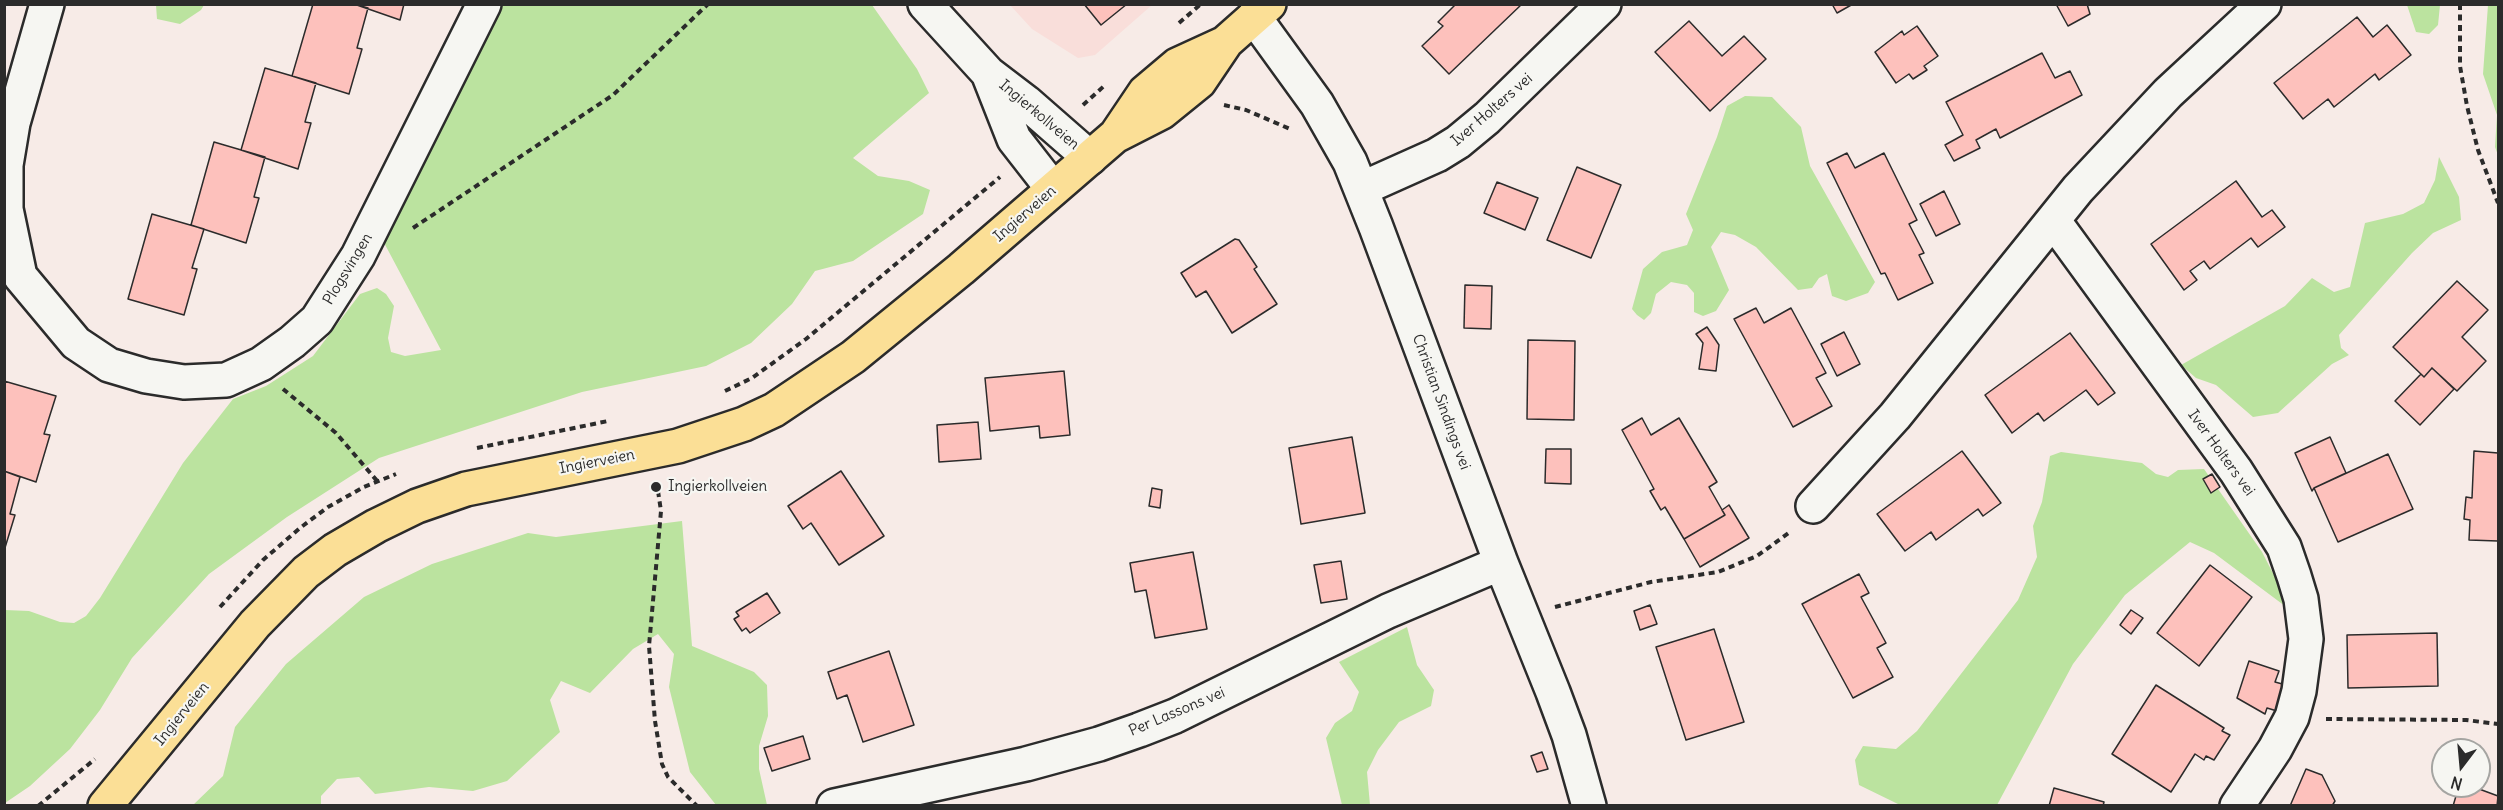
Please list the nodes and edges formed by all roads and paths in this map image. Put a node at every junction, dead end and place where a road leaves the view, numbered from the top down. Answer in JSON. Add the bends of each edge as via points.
{"nodes":[{"id":1,"x":47,"y":4,"type":"edge"},
{"id":2,"x":483,"y":4,"type":"edge"},
{"id":3,"x":708,"y":4,"type":"edge"},
{"id":4,"x":925,"y":4,"type":"edge"},
{"id":5,"x":1604,"y":4,"type":"edge"},
{"id":6,"x":2264,"y":4,"type":"edge"},
{"id":7,"x":2460,"y":4,"type":"edge"},
{"id":8,"x":1262,"y":11,"type":"edge"},
{"id":9,"x":988,"y":73,"type":"junction"},
{"id":10,"x":1218,"y":105,"type":"dead end"},
{"id":11,"x":1293,"y":131,"type":"dead end"},
{"id":12,"x":1089,"y":158,"type":"junction"},
{"id":13,"x":1053,"y":189,"type":"junction"},
{"id":14,"x":1361,"y":189,"type":"junction"},
{"id":15,"x":2499,"y":203,"type":"edge"},
{"id":16,"x":2053,"y":220,"type":"junction"},
{"id":17,"x":358,"y":256,"type":"junction"},
{"id":18,"x":825,"y":324,"type":"dead end"},
{"id":19,"x":261,"y":363,"type":"junction"},
{"id":20,"x":717,"y":394,"type":"dead end"},
{"id":21,"x":619,"y":419,"type":"dead end"},
{"id":22,"x":468,"y":451,"type":"dead end"},
{"id":23,"x":378,"y":482,"type":"dead end"},
{"id":24,"x":658,"y":491,"type":"dead end"},
{"id":25,"x":1813,"y":506,"type":"joint"},
{"id":26,"x":1501,"y":563,"type":"junction"},
{"id":27,"x":1522,"y":616,"type":"junction"},
{"id":28,"x":2292,"y":717,"type":"junction"},
{"id":29,"x":2499,"y":724,"type":"edge"},
{"id":30,"x":105,"y":806,"type":"edge"},
{"id":31,"x":697,"y":806,"type":"edge"},
{"id":32,"x":834,"y":806,"type":"edge"},
{"id":33,"x":1589,"y":806,"type":"edge"},
{"id":34,"x":2237,"y":806,"type":"edge"}],
"edges":[{"from":1,"to":19,"type":"street","name":"Plogsvingen","via":[[13,123],[6,165],[6,209],[20,276],[76,343],[109,365],[184,382],[226,380]]},
{"from":2,"to":17,"type":"street","name":"Plogsvingen"},
{"from":3,"to":17,"type":"path","via":[[613,95],[422,223]]},
{"from":4,"to":9,"type":"street","name":"Ingierkollveien"},
{"from":5,"to":14,"type":"street","name":"Iver Holters vei","via":[[1458,142]]},
{"from":6,"to":16,"type":"street","via":[[2144,117]]},
{"from":7,"to":15,"type":"path","via":[[2460,66],[2467,106],[2478,150]]},
{"from":8,"to":12,"type":"main road","name":"Ingierveien","via":[[1226,42],[1198,82],[1162,112],[1115,136]]},
{"from":8,"to":14,"type":"street","name":"Christian Sindings vei","via":[[1350,162]]},
{"from":9,"to":12,"type":"street","name":"Ingierkollveien"},
{"from":9,"to":13,"type":"street","name":"Ingierkollveien","via":[[1014,140]]},
{"from":10,"to":11,"type":"path","via":[[1246,110]]},
{"from":12,"to":13,"type":"main road","name":"Ingierveien"},
{"from":13,"to":30,"type":"main road","name":"Ingierveien","via":[[828,376],[774,410],[678,446],[466,489],[417,506],[335,550],[306,572],[255,624]]},
{"from":14,"to":26,"type":"street","name":"Christian Sindings vei"},
{"from":16,"to":25,"type":"street","via":[[1895,416]]},
{"from":16,"to":28,"type":"street","name":"Iver Holters vei","via":[[2236,471],[2284,547],[2301,599],[2306,639]]},
{"from":17,"to":19,"type":"street","name":"Plogsvingen","via":[[317,320]]},
{"from":18,"to":20,"type":"path","via":[[761,372]]},
{"from":19,"to":23,"type":"path","via":[[278,384],[336,433]]},
{"from":21,"to":22,"type":"path"},
{"from":24,"to":31,"type":"path","via":[[661,511],[649,656],[655,721],[668,777]]},
{"from":25,"to":27,"type":"path","via":[[1774,545],[1718,572],[1651,582]]},
{"from":26,"to":27,"type":"street","name":"Christian Sindings vei"},
{"from":26,"to":32,"type":"street","name":"Per Lassons vei","via":[[1388,611],[1175,716],[1119,737],[1026,764]]},
{"from":27,"to":33,"type":"street","name":"Christian Sindings vei","via":[[1569,735]]},
{"from":28,"to":29,"type":"path"},
{"from":28,"to":34,"type":"street","name":"Iver Holters vei"}]}
